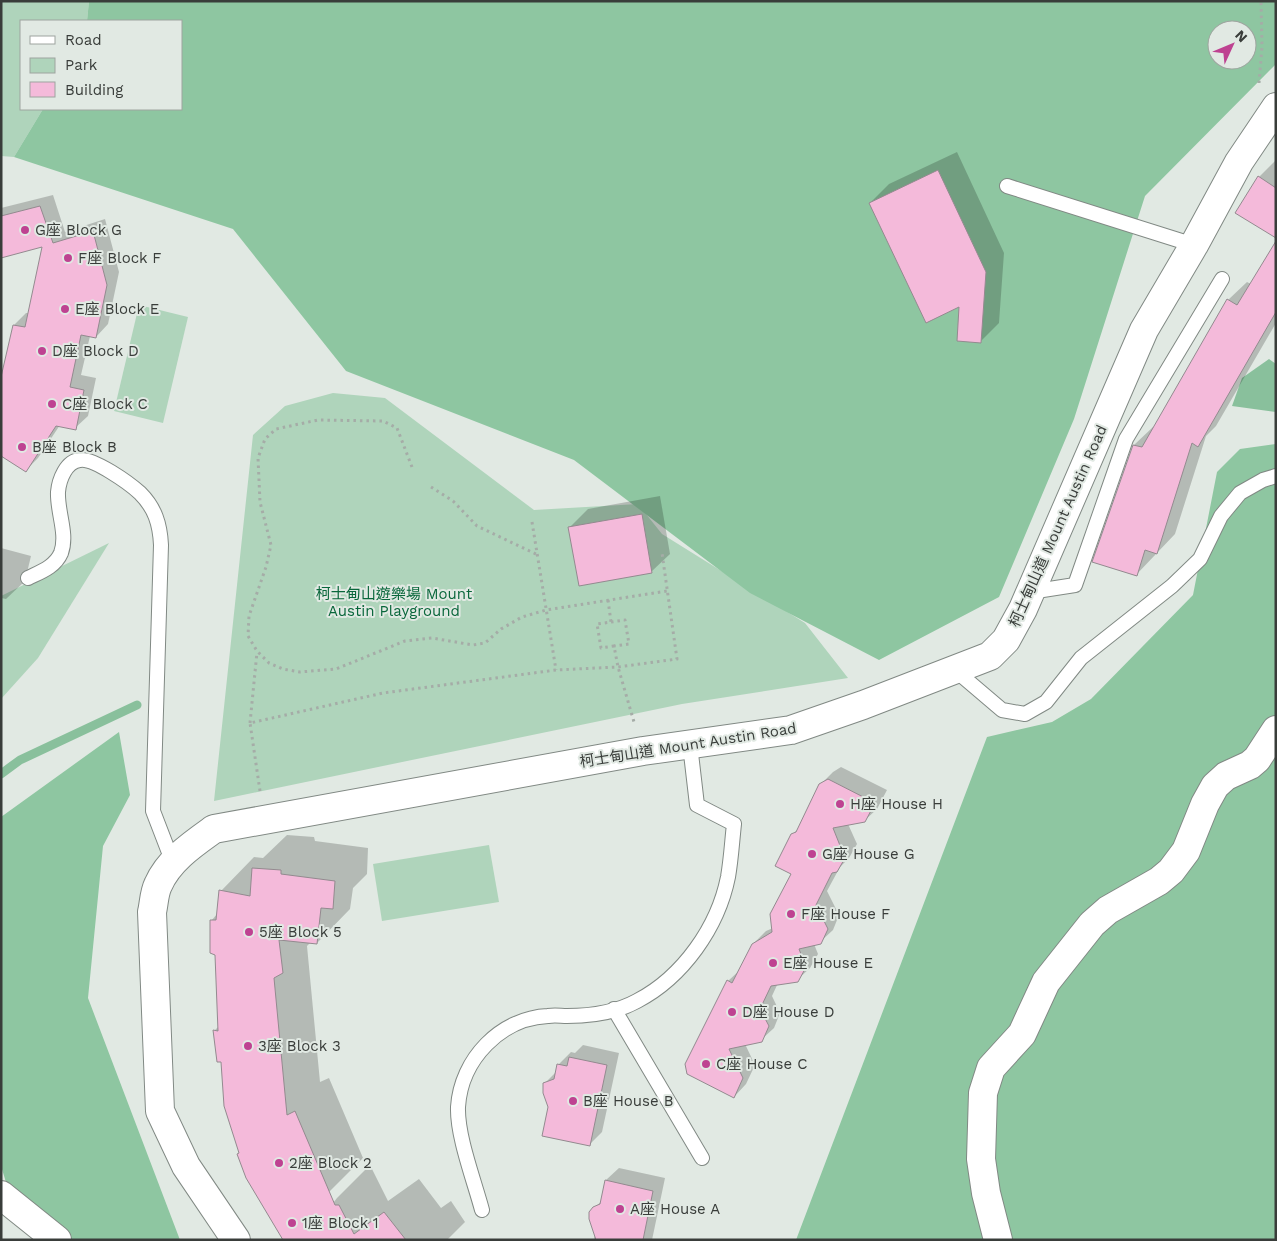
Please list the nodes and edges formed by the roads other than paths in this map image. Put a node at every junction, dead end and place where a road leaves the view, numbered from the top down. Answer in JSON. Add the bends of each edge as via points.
{"nodes":[{"id":1,"x":1276,"y":108,"type":"edge"},
{"id":2,"x":1007,"y":186,"type":"dead end"},
{"id":3,"x":1194,"y":245,"type":"junction"},
{"id":4,"x":1222,"y":279,"type":"dead end"},
{"id":5,"x":1276,"y":476,"type":"edge"},
{"id":6,"x":28,"y":578,"type":"dead end"},
{"id":7,"x":1030,"y":592,"type":"junction"},
{"id":8,"x":955,"y":670,"type":"junction"},
{"id":9,"x":1276,"y":730,"type":"edge"},
{"id":10,"x":690,"y":745,"type":"junction"},
{"id":11,"x":173,"y":863,"type":"junction"},
{"id":12,"x":614,"y":1009,"type":"junction"},
{"id":13,"x":702,"y":1158,"type":"dead end"},
{"id":14,"x":1,"y":1195,"type":"edge"},
{"id":15,"x":482,"y":1210,"type":"dead end"},
{"id":16,"x":57,"y":1240,"type":"edge"},
{"id":17,"x":236,"y":1240,"type":"edge"},
{"id":18,"x":998,"y":1240,"type":"edge"}],
"edges":[{"from":1,"to":3,"type":"street","name":"柯士甸山道 Mount Austin Road","via":[[1239,162]]},
{"from":2,"to":3,"type":"lane"},
{"from":3,"to":7,"type":"street","name":"柯士甸山道 Mount Austin Road","via":[[1144,330]]},
{"from":4,"to":7,"type":"lane","via":[[1126,439],[1075,584]]},
{"from":5,"to":8,"type":"lane","via":[[1240,493],[1220,516],[1200,559],[1172,586],[1080,658],[1046,702],[1025,714],[1002,710]]},
{"from":6,"to":11,"type":"lane","via":[[51,566],[60,555],[63,540],[59,488],[62,476],[74,462],[88,461],[118,477],[138,492],[155,513],[161,545],[153,811]]},
{"from":7,"to":8,"type":"street","name":"柯士甸山道 Mount Austin Road","via":[[1006,640],[990,656]]},
{"from":8,"to":10,"type":"street","name":"柯士甸山道 Mount Austin Road","via":[[791,730]]},
{"from":9,"to":18,"type":"street","via":[[1257,759],[1215,786],[1186,851],[1171,871],[1108,910],[1092,924],[1046,982],[1022,1034],[991,1068],[983,1093],[982,1159],[986,1193]]},
{"from":10,"to":11,"type":"street","name":"柯士甸山道 Mount Austin Road","via":[[214,829]]},
{"from":10,"to":12,"type":"lane","via":[[697,805],[734,824],[726,886],[710,927],[678,970],[636,1002]]},
{"from":11,"to":17,"type":"street","name":"柯士甸山道 Mount Austin Road","via":[[158,885],[152,912],[160,1111],[186,1166]]},
{"from":12,"to":13,"type":"lane"},
{"from":12,"to":15,"type":"lane","via":[[528,1019],[492,1038],[468,1068],[458,1106],[459,1125]]},
{"from":14,"to":16,"type":"street"}]}
